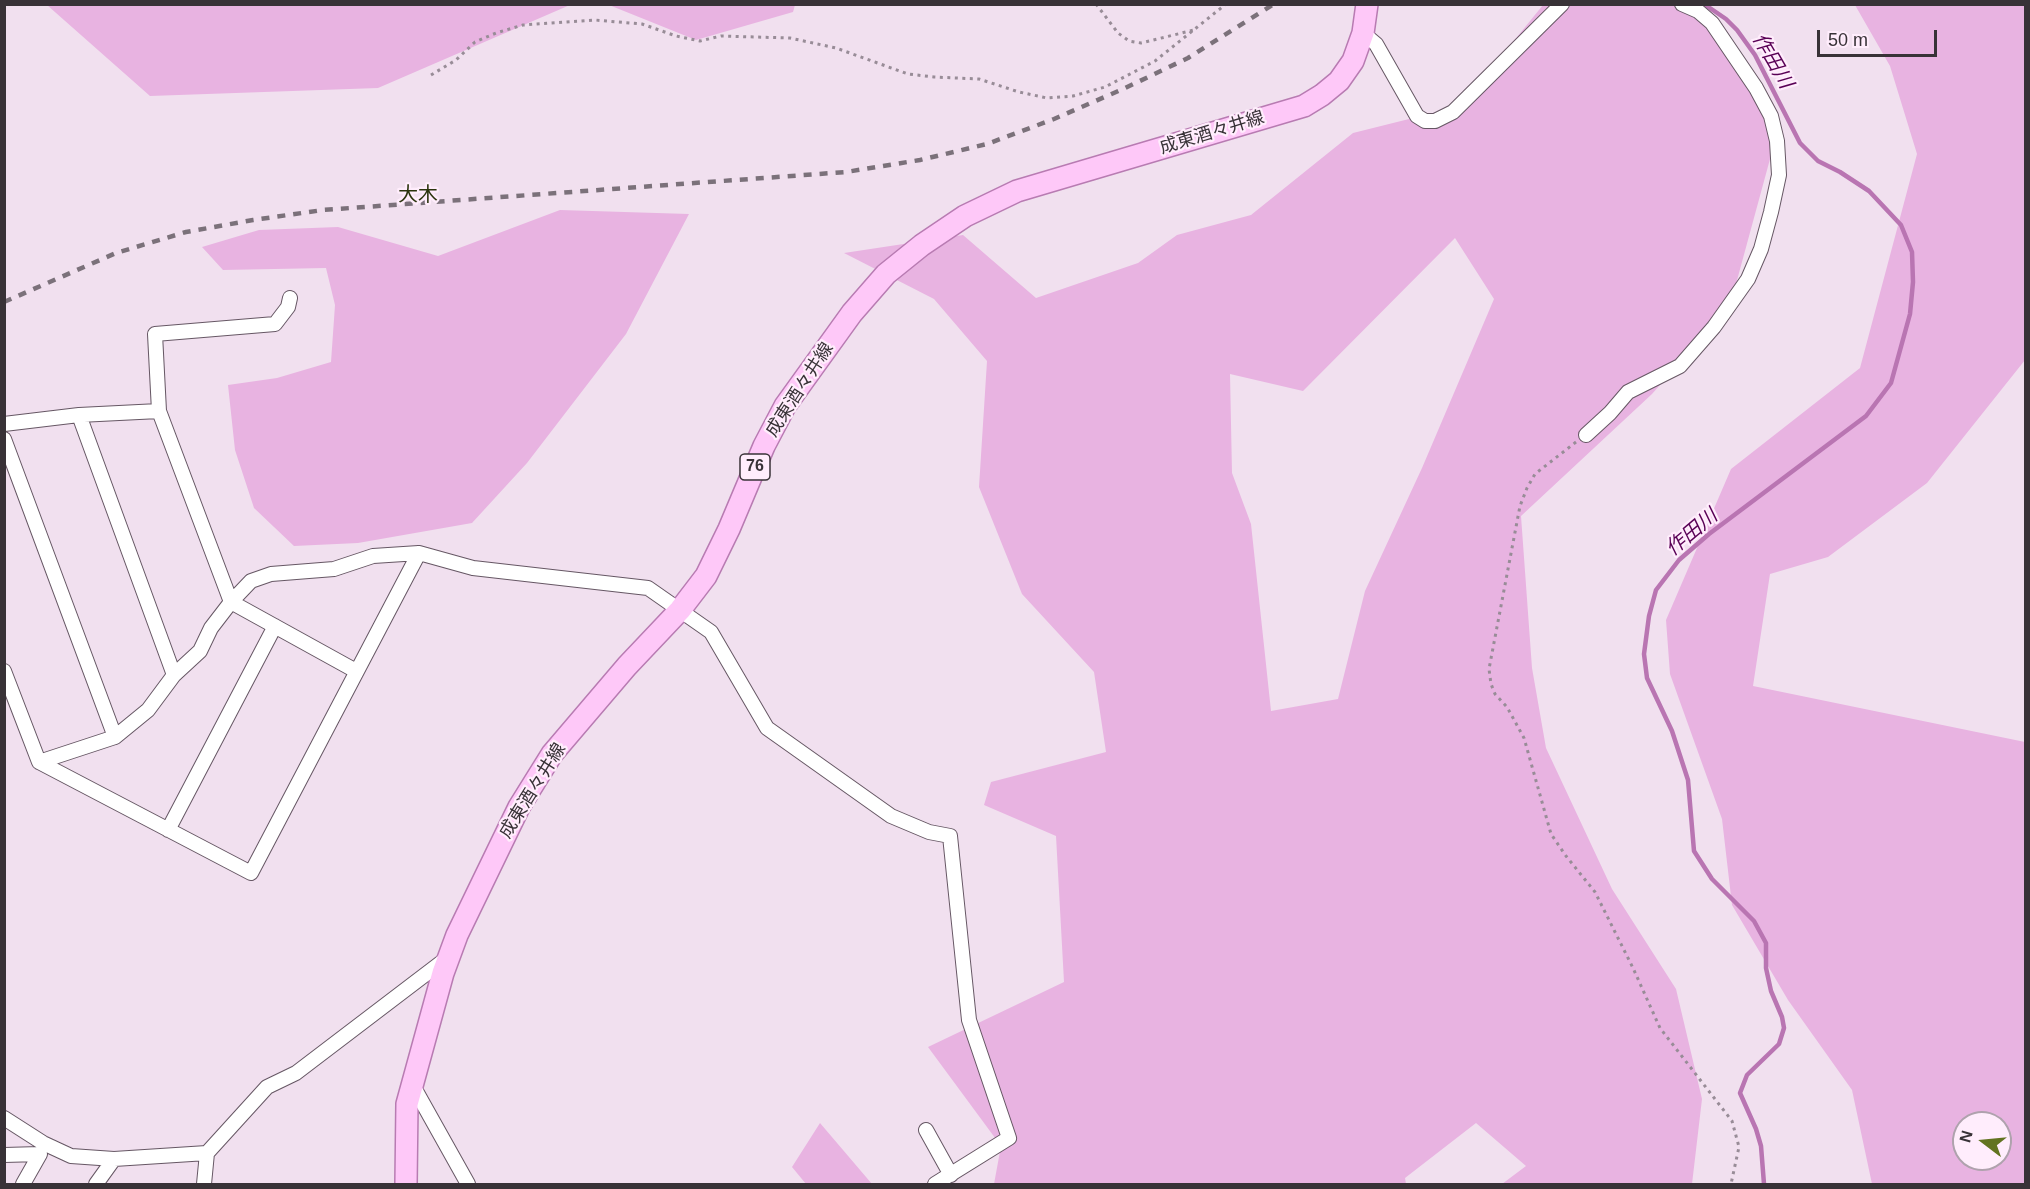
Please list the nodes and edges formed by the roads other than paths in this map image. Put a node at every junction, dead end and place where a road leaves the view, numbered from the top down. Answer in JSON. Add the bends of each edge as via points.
{"nodes":[{"id":1,"x":1367,"y":4,"type":"edge"},
{"id":2,"x":1562,"y":4,"type":"edge"},
{"id":3,"x":1682,"y":4,"type":"edge"},
{"id":4,"x":1363,"y":33,"type":"junction"},
{"id":5,"x":290,"y":298,"type":"dead end"},
{"id":6,"x":159,"y":411,"type":"junction"},
{"id":7,"x":79,"y":415,"type":"junction"},
{"id":8,"x":4,"y":424,"type":"edge"},
{"id":9,"x":1586,"y":435,"type":"road end"},
{"id":10,"x":4,"y":439,"type":"edge"},
{"id":11,"x":419,"y":553,"type":"junction"},
{"id":12,"x":231,"y":602,"type":"junction"},
{"id":13,"x":680,"y":610,"type":"junction"},
{"id":14,"x":275,"y":626,"type":"junction"},
{"id":15,"x":4,"y":671,"type":"edge"},
{"id":16,"x":356,"y":671,"type":"junction"},
{"id":17,"x":174,"y":675,"type":"junction"},
{"id":18,"x":11,"y":709,"type":"edge"},
{"id":19,"x":116,"y":737,"type":"junction"},
{"id":20,"x":39,"y":762,"type":"junction"},
{"id":21,"x":168,"y":830,"type":"junction"},
{"id":22,"x":449,"y":956,"type":"junction"},
{"id":23,"x":412,"y":1084,"type":"junction"},
{"id":24,"x":4,"y":1118,"type":"edge"},
{"id":25,"x":926,"y":1130,"type":"dead end"},
{"id":26,"x":207,"y":1153,"type":"junction"},
{"id":27,"x":4,"y":1155,"type":"edge"},
{"id":28,"x":114,"y":1159,"type":"junction"},
{"id":29,"x":951,"y":1174,"type":"junction"},
{"id":30,"x":24,"y":1185,"type":"edge"},
{"id":31,"x":96,"y":1185,"type":"edge"},
{"id":32,"x":204,"y":1185,"type":"edge"},
{"id":33,"x":406,"y":1185,"type":"edge"},
{"id":34,"x":468,"y":1185,"type":"edge"},
{"id":35,"x":935,"y":1185,"type":"edge"}],
"edges":[{"from":1,"to":4,"type":"main road","name":"成東酒々井線","number":"76"},
{"from":2,"to":4,"type":"street","via":[[1453,111],[1435,121],[1417,116],[1376,44]]},
{"from":3,"to":9,"type":"street","via":[[1712,23],[1771,116],[1779,175],[1772,212],[1748,279],[1714,327],[1680,366],[1628,392]]},
{"from":4,"to":13,"type":"main road","name":"成東酒々井線","number":"76","via":[[1353,61],[1339,81],[1304,105],[1017,191],[965,216],[886,274],[852,313],[785,405],[729,529]]},
{"from":5,"to":6,"type":"street","via":[[288,308],[275,324],[155,334]]},
{"from":6,"to":7,"type":"street"},
{"from":6,"to":12,"type":"street"},
{"from":7,"to":8,"type":"street"},
{"from":7,"to":17,"type":"street"},
{"from":10,"to":19,"type":"street"},
{"from":11,"to":12,"type":"street","via":[[373,556],[334,569],[271,574],[251,581]]},
{"from":11,"to":13,"type":"street","via":[[473,568],[648,588]]},
{"from":11,"to":16,"type":"street"},
{"from":12,"to":14,"type":"street"},
{"from":12,"to":17,"type":"street","via":[[200,651]]},
{"from":13,"to":22,"type":"main road","name":"成東酒々井線","number":"76","via":[[552,754],[510,825]]},
{"from":13,"to":29,"type":"street","via":[[711,632],[767,728],[891,816],[950,836],[969,1020],[1009,1138]]},
{"from":14,"to":16,"type":"street"},
{"from":14,"to":21,"type":"street"},
{"from":15,"to":18,"type":"street"},
{"from":16,"to":21,"type":"street","via":[[251,873]]},
{"from":17,"to":19,"type":"street","via":[[147,710]]},
{"from":18,"to":20,"type":"street"},
{"from":19,"to":20,"type":"street"},
{"from":20,"to":21,"type":"street"},
{"from":22,"to":23,"type":"main road","name":"成東酒々井線","number":"76"},
{"from":22,"to":26,"type":"street","via":[[296,1073],[267,1088]]},
{"from":23,"to":33,"type":"main road","name":"成東酒々井線","number":"76","via":[[407,1104]]},
{"from":23,"to":34,"type":"street"},
{"from":24,"to":28,"type":"street","via":[[71,1156]]},
{"from":25,"to":29,"type":"street"},
{"from":26,"to":28,"type":"street"},
{"from":26,"to":32,"type":"street"},
{"from":27,"to":30,"type":"street","via":[[40,1154]]},
{"from":28,"to":31,"type":"street"},
{"from":29,"to":35,"type":"street"}]}
